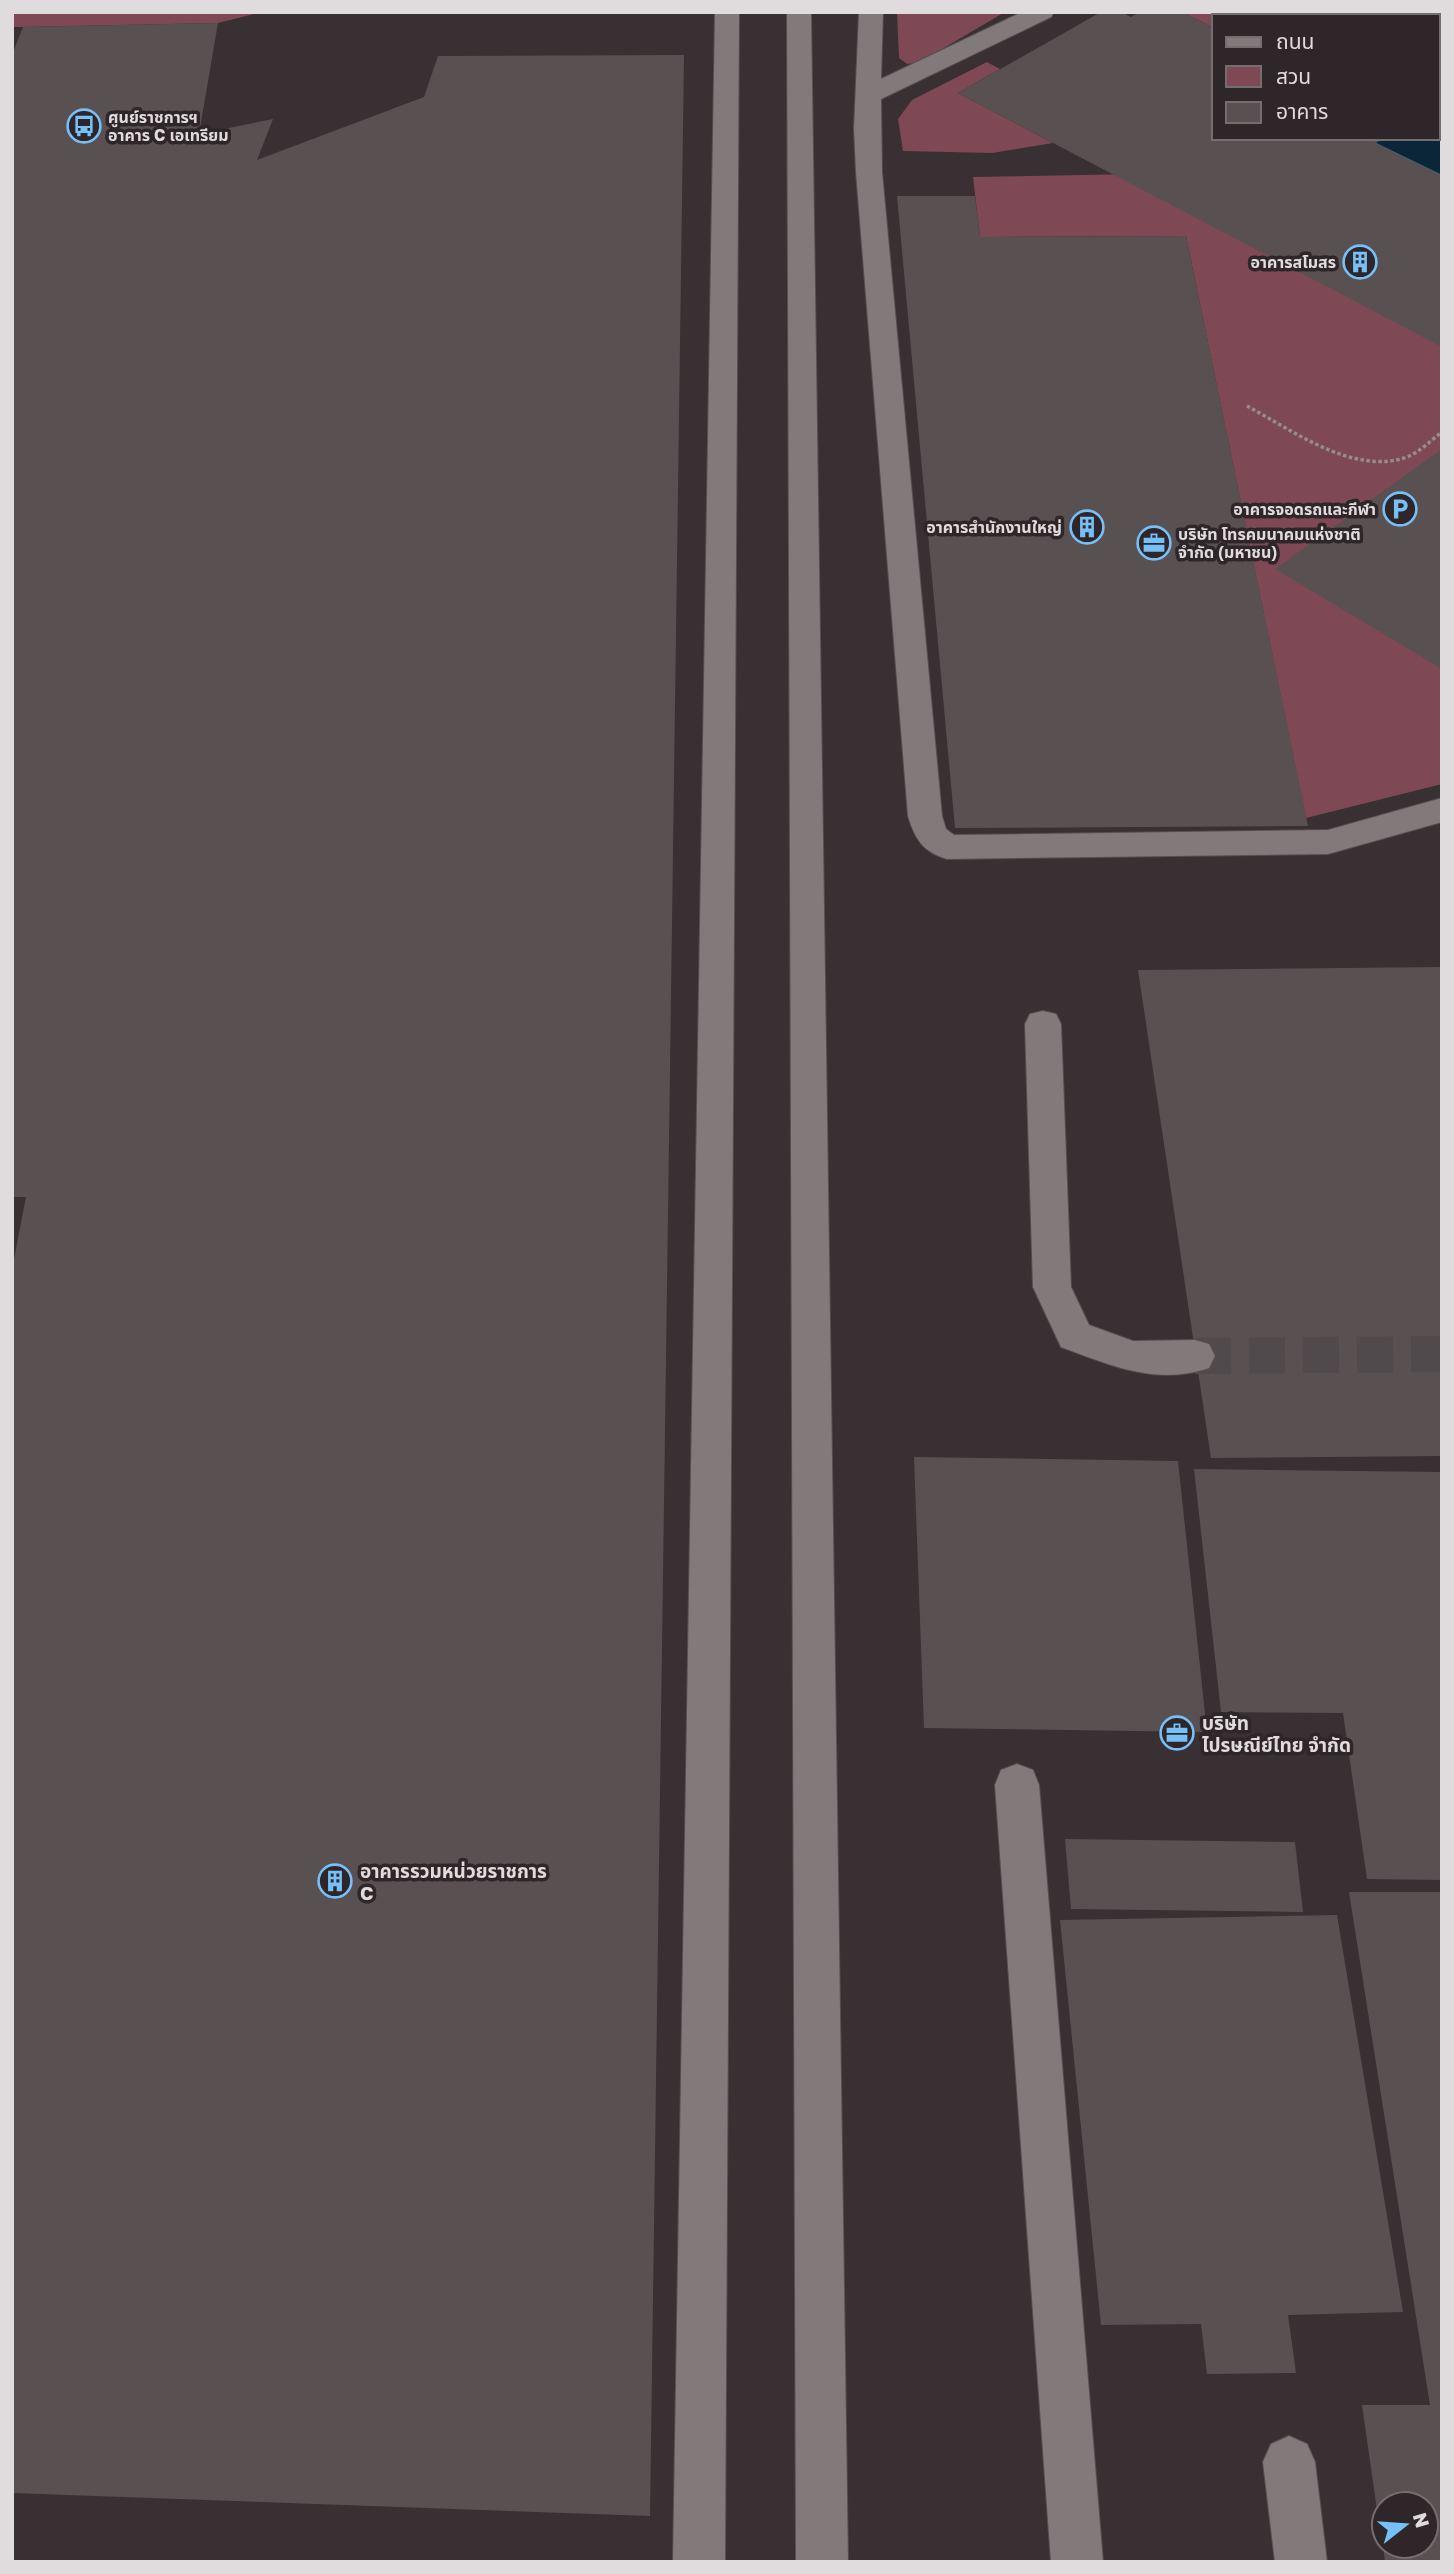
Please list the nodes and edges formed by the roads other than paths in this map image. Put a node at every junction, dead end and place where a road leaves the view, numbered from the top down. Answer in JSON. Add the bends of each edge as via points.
{"nodes":[{"id":1,"x":727,"y":12,"type":"edge"},
{"id":2,"x":799,"y":12,"type":"edge"},
{"id":3,"x":871,"y":12,"type":"edge"},
{"id":4,"x":1042,"y":12,"type":"edge"},
{"id":5,"x":868,"y":95,"type":"junction"},
{"id":6,"x":1442,"y":810,"type":"edge"},
{"id":7,"x":1043,"y":1024,"type":"dead end"},
{"id":8,"x":1195,"y":1356,"type":"tunnel mouth"},
{"id":9,"x":1017,"y":1785,"type":"dead end"},
{"id":10,"x":1289,"y":2462,"type":"dead end"},
{"id":11,"x":699,"y":2562,"type":"edge"},
{"id":12,"x":822,"y":2562,"type":"edge"},
{"id":13,"x":1077,"y":2562,"type":"edge"},
{"id":14,"x":1301,"y":2562,"type":"edge"}],
"edges":[{"from":1,"to":11,"type":"street"},
{"from":2,"to":12,"type":"street"},
{"from":3,"to":5,"type":"street"},
{"from":4,"to":5,"type":"street"},
{"from":5,"to":6,"type":"street","via":[[869,172],[925,816],[931,835],[947,847],[1328,842]]},
{"from":7,"to":8,"type":"street","via":[[1052,1287],[1075,1336],[1133,1357]]},
{"from":9,"to":13,"type":"street"},
{"from":10,"to":14,"type":"street"}]}
